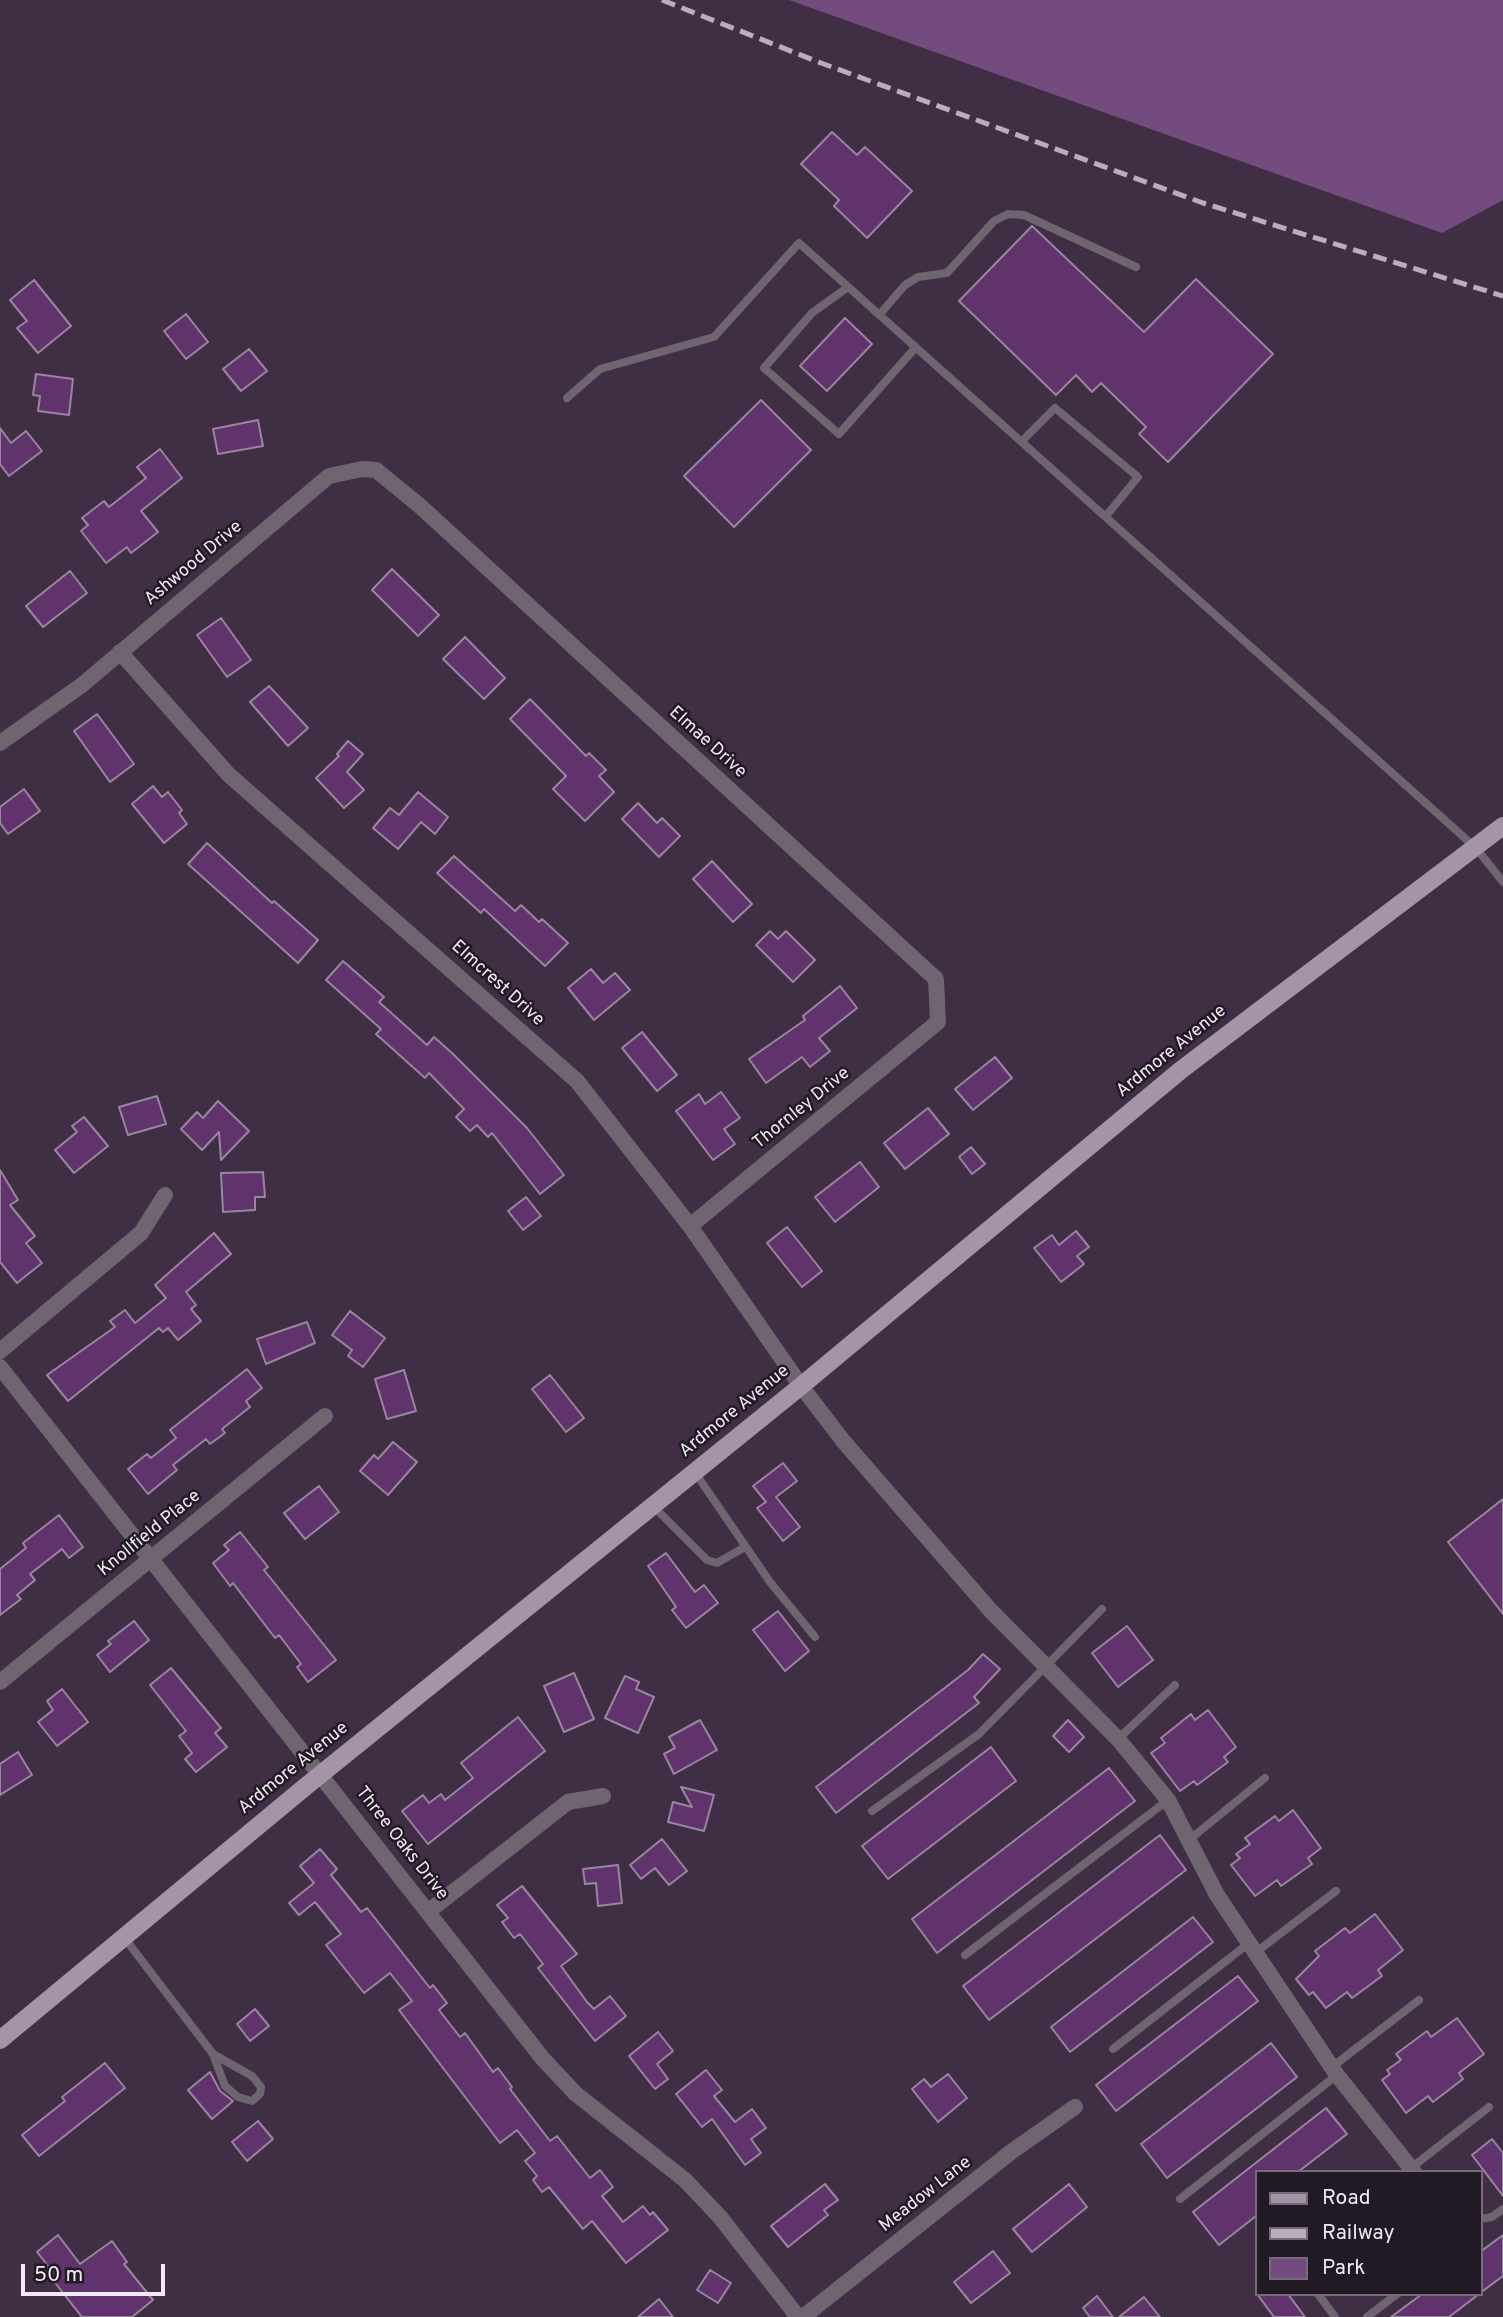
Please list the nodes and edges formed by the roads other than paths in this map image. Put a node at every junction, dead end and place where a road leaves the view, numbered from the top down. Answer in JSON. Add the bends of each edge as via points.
{"nodes":[{"id":1,"x":1136,"y":267,"type":"dead end"},
{"id":2,"x":848,"y":287,"type":"junction"},
{"id":3,"x":880,"y":314,"type":"junction"},
{"id":4,"x":916,"y":347,"type":"junction"},
{"id":5,"x":567,"y":398,"type":"dead end"},
{"id":6,"x":1023,"y":440,"type":"junction"},
{"id":7,"x":420,"y":506,"type":"joint"},
{"id":8,"x":1106,"y":516,"type":"junction"},
{"id":9,"x":120,"y":652,"type":"junction"},
{"id":10,"x":0,"y":743,"type":"edge"},
{"id":11,"x":1503,"y":827,"type":"edge"},
{"id":12,"x":1476,"y":848,"type":"junction"},
{"id":13,"x":1503,"y":882,"type":"edge"},
{"id":14,"x":938,"y":1022,"type":"joint"},
{"id":15,"x":165,"y":1195,"type":"dead end"},
{"id":16,"x":690,"y":1226,"type":"junction"},
{"id":17,"x":0,"y":1351,"type":"edge"},
{"id":18,"x":0,"y":1367,"type":"edge"},
{"id":19,"x":801,"y":1386,"type":"junction"},
{"id":20,"x":326,"y":1416,"type":"dead end"},
{"id":21,"x":695,"y":1472,"type":"junction"},
{"id":22,"x":652,"y":1505,"type":"junction"},
{"id":23,"x":746,"y":1547,"type":"junction"},
{"id":24,"x":152,"y":1557,"type":"junction"},
{"id":25,"x":1102,"y":1609,"type":"dead end"},
{"id":26,"x":815,"y":1637,"type":"dead end"},
{"id":27,"x":1046,"y":1666,"type":"junction"},
{"id":28,"x":0,"y":1682,"type":"edge"},
{"id":29,"x":1175,"y":1685,"type":"dead end"},
{"id":30,"x":1118,"y":1739,"type":"junction"},
{"id":31,"x":322,"y":1774,"type":"junction"},
{"id":32,"x":1265,"y":1778,"type":"dead end"},
{"id":33,"x":603,"y":1796,"type":"dead end"},
{"id":34,"x":1168,"y":1800,"type":"junction"},
{"id":35,"x":872,"y":1811,"type":"dead end"},
{"id":36,"x":1189,"y":1840,"type":"junction"},
{"id":37,"x":1336,"y":1891,"type":"dead end"},
{"id":38,"x":429,"y":1911,"type":"junction"},
{"id":39,"x":122,"y":1937,"type":"junction"},
{"id":40,"x":1252,"y":1948,"type":"junction"},
{"id":41,"x":965,"y":1955,"type":"dead end"},
{"id":42,"x":1419,"y":2000,"type":"dead end"},
{"id":43,"x":0,"y":2040,"type":"edge"},
{"id":44,"x":1113,"y":2049,"type":"dead end"},
{"id":45,"x":213,"y":2054,"type":"junction"},
{"id":46,"x":1334,"y":2071,"type":"junction"},
{"id":47,"x":1075,"y":2107,"type":"dead end"},
{"id":48,"x":1489,"y":2107,"type":"dead end"},
{"id":49,"x":1412,"y":2170,"type":"edge"},
{"id":50,"x":1180,"y":2199,"type":"dead end"},
{"id":51,"x":1503,"y":2209,"type":"edge"},
{"id":52,"x":1482,"y":2219,"type":"edge"},
{"id":53,"x":1319,"y":2296,"type":"edge"},
{"id":54,"x":1394,"y":2296,"type":"edge"},
{"id":55,"x":801,"y":2317,"type":"edge"},
{"id":56,"x":1335,"y":2317,"type":"edge"},
{"id":57,"x":1367,"y":2317,"type":"edge"}],
"edges":[{"from":1,"to":3,"type":"lane","via":[[1024,215],[1008,214],[993,221],[947,273],[918,277]]},
{"from":2,"to":3,"type":"lane"},
{"from":2,"to":4,"type":"lane","via":[[812,313],[764,368],[839,434]]},
{"from":2,"to":5,"type":"lane","via":[[799,243],[714,337],[600,369]]},
{"from":3,"to":4,"type":"lane"},
{"from":4,"to":6,"type":"lane"},
{"from":6,"to":8,"type":"lane"},
{"from":6,"to":8,"type":"lane","via":[[1055,408],[1138,477]]},
{"from":7,"to":9,"type":"street","name":"Ashwood Drive","via":[[376,470],[329,476]]},
{"from":7,"to":14,"type":"street","name":"Elmae Drive","via":[[936,979]]},
{"from":8,"to":12,"type":"lane"},
{"from":9,"to":10,"type":"street","name":"Ashwood Drive"},
{"from":9,"to":16,"type":"street","name":"Elmcrest Drive","via":[[229,775],[577,1081]]},
{"from":11,"to":12,"type":"main road","name":"Ardmore Avenue"},
{"from":12,"to":13,"type":"lane"},
{"from":12,"to":19,"type":"main road","name":"Ardmore Avenue","via":[[1181,1070]]},
{"from":14,"to":16,"type":"street","name":"Thornley Drive"},
{"from":15,"to":17,"type":"street","via":[[141,1233]]},
{"from":16,"to":19,"type":"street","name":"Elmcrest Drive"},
{"from":18,"to":24,"type":"street","name":"Three Oaks Drive"},
{"from":19,"to":21,"type":"main road","name":"Ardmore Avenue"},
{"from":19,"to":27,"type":"street","name":"Elmcrest Drive","via":[[923,1535]]},
{"from":20,"to":24,"type":"street","name":"Knollfield Place"},
{"from":21,"to":22,"type":"main road","name":"Ardmore Avenue"},
{"from":21,"to":23,"type":"lane"},
{"from":22,"to":23,"type":"lane","via":[[707,1560],[717,1563]]},
{"from":22,"to":31,"type":"main road","name":"Ardmore Avenue"},
{"from":23,"to":26,"type":"lane"},
{"from":24,"to":28,"type":"street","name":"Knollfield Place"},
{"from":24,"to":31,"type":"street","name":"Three Oaks Drive"},
{"from":25,"to":27,"type":"lane"},
{"from":27,"to":30,"type":"street","name":"Elmcrest Drive"},
{"from":27,"to":35,"type":"lane","via":[[979,1734]]},
{"from":29,"to":30,"type":"lane"},
{"from":30,"to":34,"type":"street","name":"Elmcrest Drive"},
{"from":31,"to":38,"type":"street","name":"Three Oaks Drive"},
{"from":31,"to":39,"type":"main road","name":"Ardmore Avenue"},
{"from":32,"to":36,"type":"lane"},
{"from":33,"to":38,"type":"street","via":[[568,1802]]},
{"from":34,"to":36,"type":"street","name":"Elmcrest Drive"},
{"from":34,"to":41,"type":"lane"},
{"from":36,"to":40,"type":"street","name":"Elmcrest Drive","via":[[1217,1895]]},
{"from":37,"to":40,"type":"lane"},
{"from":38,"to":55,"type":"street","name":"Three Oaks Drive","via":[[543,2059],[576,2094],[685,2180]]},
{"from":39,"to":43,"type":"main road","name":"Ardmore Avenue"},
{"from":39,"to":45,"type":"lane"},
{"from":40,"to":44,"type":"lane"},
{"from":40,"to":46,"type":"street","name":"Elmcrest Drive"},
{"from":42,"to":46,"type":"lane"},
{"from":45,"to":45,"type":"lane","via":[[252,2076],[261,2087],[260,2094],[252,2101],[232,2092],[225,2086]]},
{"from":46,"to":49,"type":"street","name":"Elmcrest Drive"},
{"from":46,"to":50,"type":"lane"},
{"from":47,"to":55,"type":"street","name":"Meadow Lane"},
{"from":48,"to":49,"type":"lane"},
{"from":51,"to":52,"type":"lane"},
{"from":53,"to":56,"type":"lane"},
{"from":54,"to":57,"type":"lane"}]}
